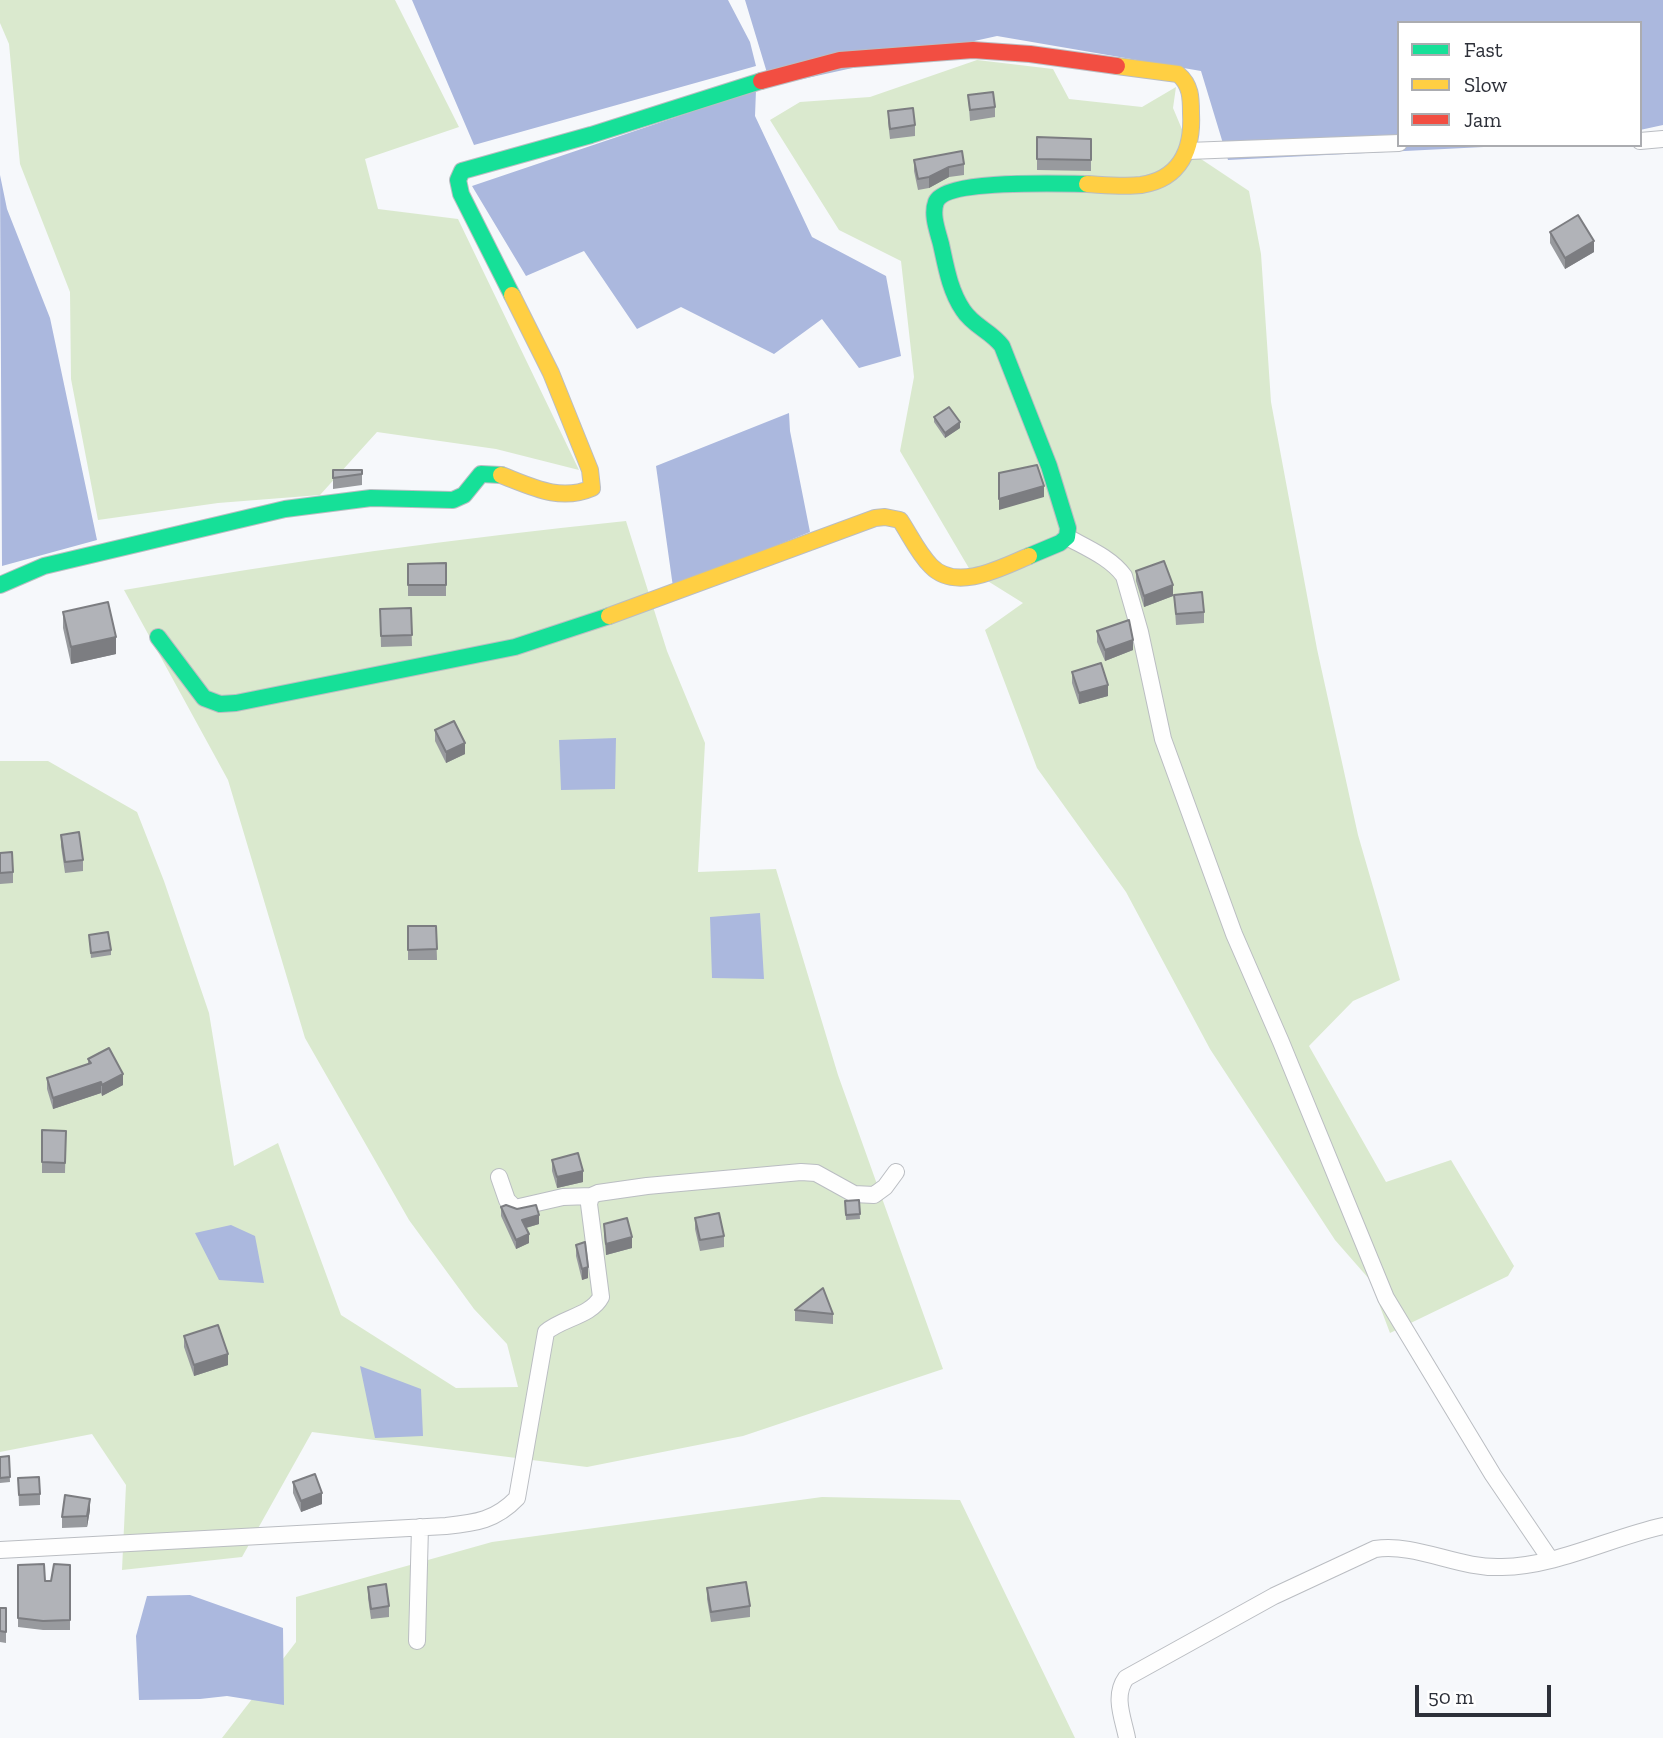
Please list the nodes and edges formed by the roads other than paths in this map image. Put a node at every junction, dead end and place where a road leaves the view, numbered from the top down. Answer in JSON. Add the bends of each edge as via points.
{"nodes":[{"id":1,"x":1663,"y":139,"type":"edge"},
{"id":2,"x":1642,"y":141,"type":"edge"},
{"id":3,"x":1397,"y":143,"type":"edge"},
{"id":4,"x":1188,"y":151,"type":"junction"},
{"id":5,"x":1067,"y":537,"type":"junction"},
{"id":6,"x":0,"y":585,"type":"edge"},
{"id":7,"x":158,"y":636,"type":"dead end"},
{"id":8,"x":896,"y":1172,"type":"dead end"},
{"id":9,"x":499,"y":1177,"type":"dead end"},
{"id":10,"x":591,"y":1196,"type":"junction"},
{"id":11,"x":1663,"y":1525,"type":"edge"},
{"id":12,"x":420,"y":1527,"type":"junction"},
{"id":13,"x":0,"y":1550,"type":"edge"},
{"id":14,"x":1550,"y":1559,"type":"junction"},
{"id":15,"x":417,"y":1641,"type":"dead end"},
{"id":16,"x":1127,"y":1738,"type":"edge"}],
"edges":[{"from":1,"to":2,"type":"street"},
{"from":3,"to":4,"type":"street"},
{"from":4,"to":5,"type":"street","via":[[1153,183],[964,189],[943,193],[935,204],[953,288],[970,321],[992,333],[1002,346],[1049,466],[1068,523]]},
{"from":4,"to":6,"type":"street","via":[[1191,95],[1189,85],[1178,74],[972,50],[840,60],[466,169],[457,181],[461,194],[551,373],[593,488],[548,493],[503,475],[481,474],[457,499],[371,498],[285,509],[44,566]]},
{"from":5,"to":7,"type":"street","via":[[974,577],[949,579],[924,558],[900,520],[885,517],[525,644],[236,703],[204,698]]},
{"from":5,"to":14,"type":"street","via":[[1124,576],[1163,739],[1234,934],[1386,1298],[1485,1464]]},
{"from":8,"to":10,"type":"street","via":[[874,1195],[854,1194],[816,1173],[801,1172],[647,1186]]},
{"from":9,"to":10,"type":"street","via":[[515,1208]]},
{"from":10,"to":12,"type":"street","via":[[601,1297],[596,1306],[546,1332],[517,1498],[503,1512],[474,1523]]},
{"from":11,"to":14,"type":"street"},
{"from":12,"to":13,"type":"street"},
{"from":12,"to":15,"type":"street"},
{"from":14,"to":16,"type":"street","via":[[1482,1567],[1393,1546],[1375,1549],[1274,1596],[1126,1678],[1119,1698]]}]}
